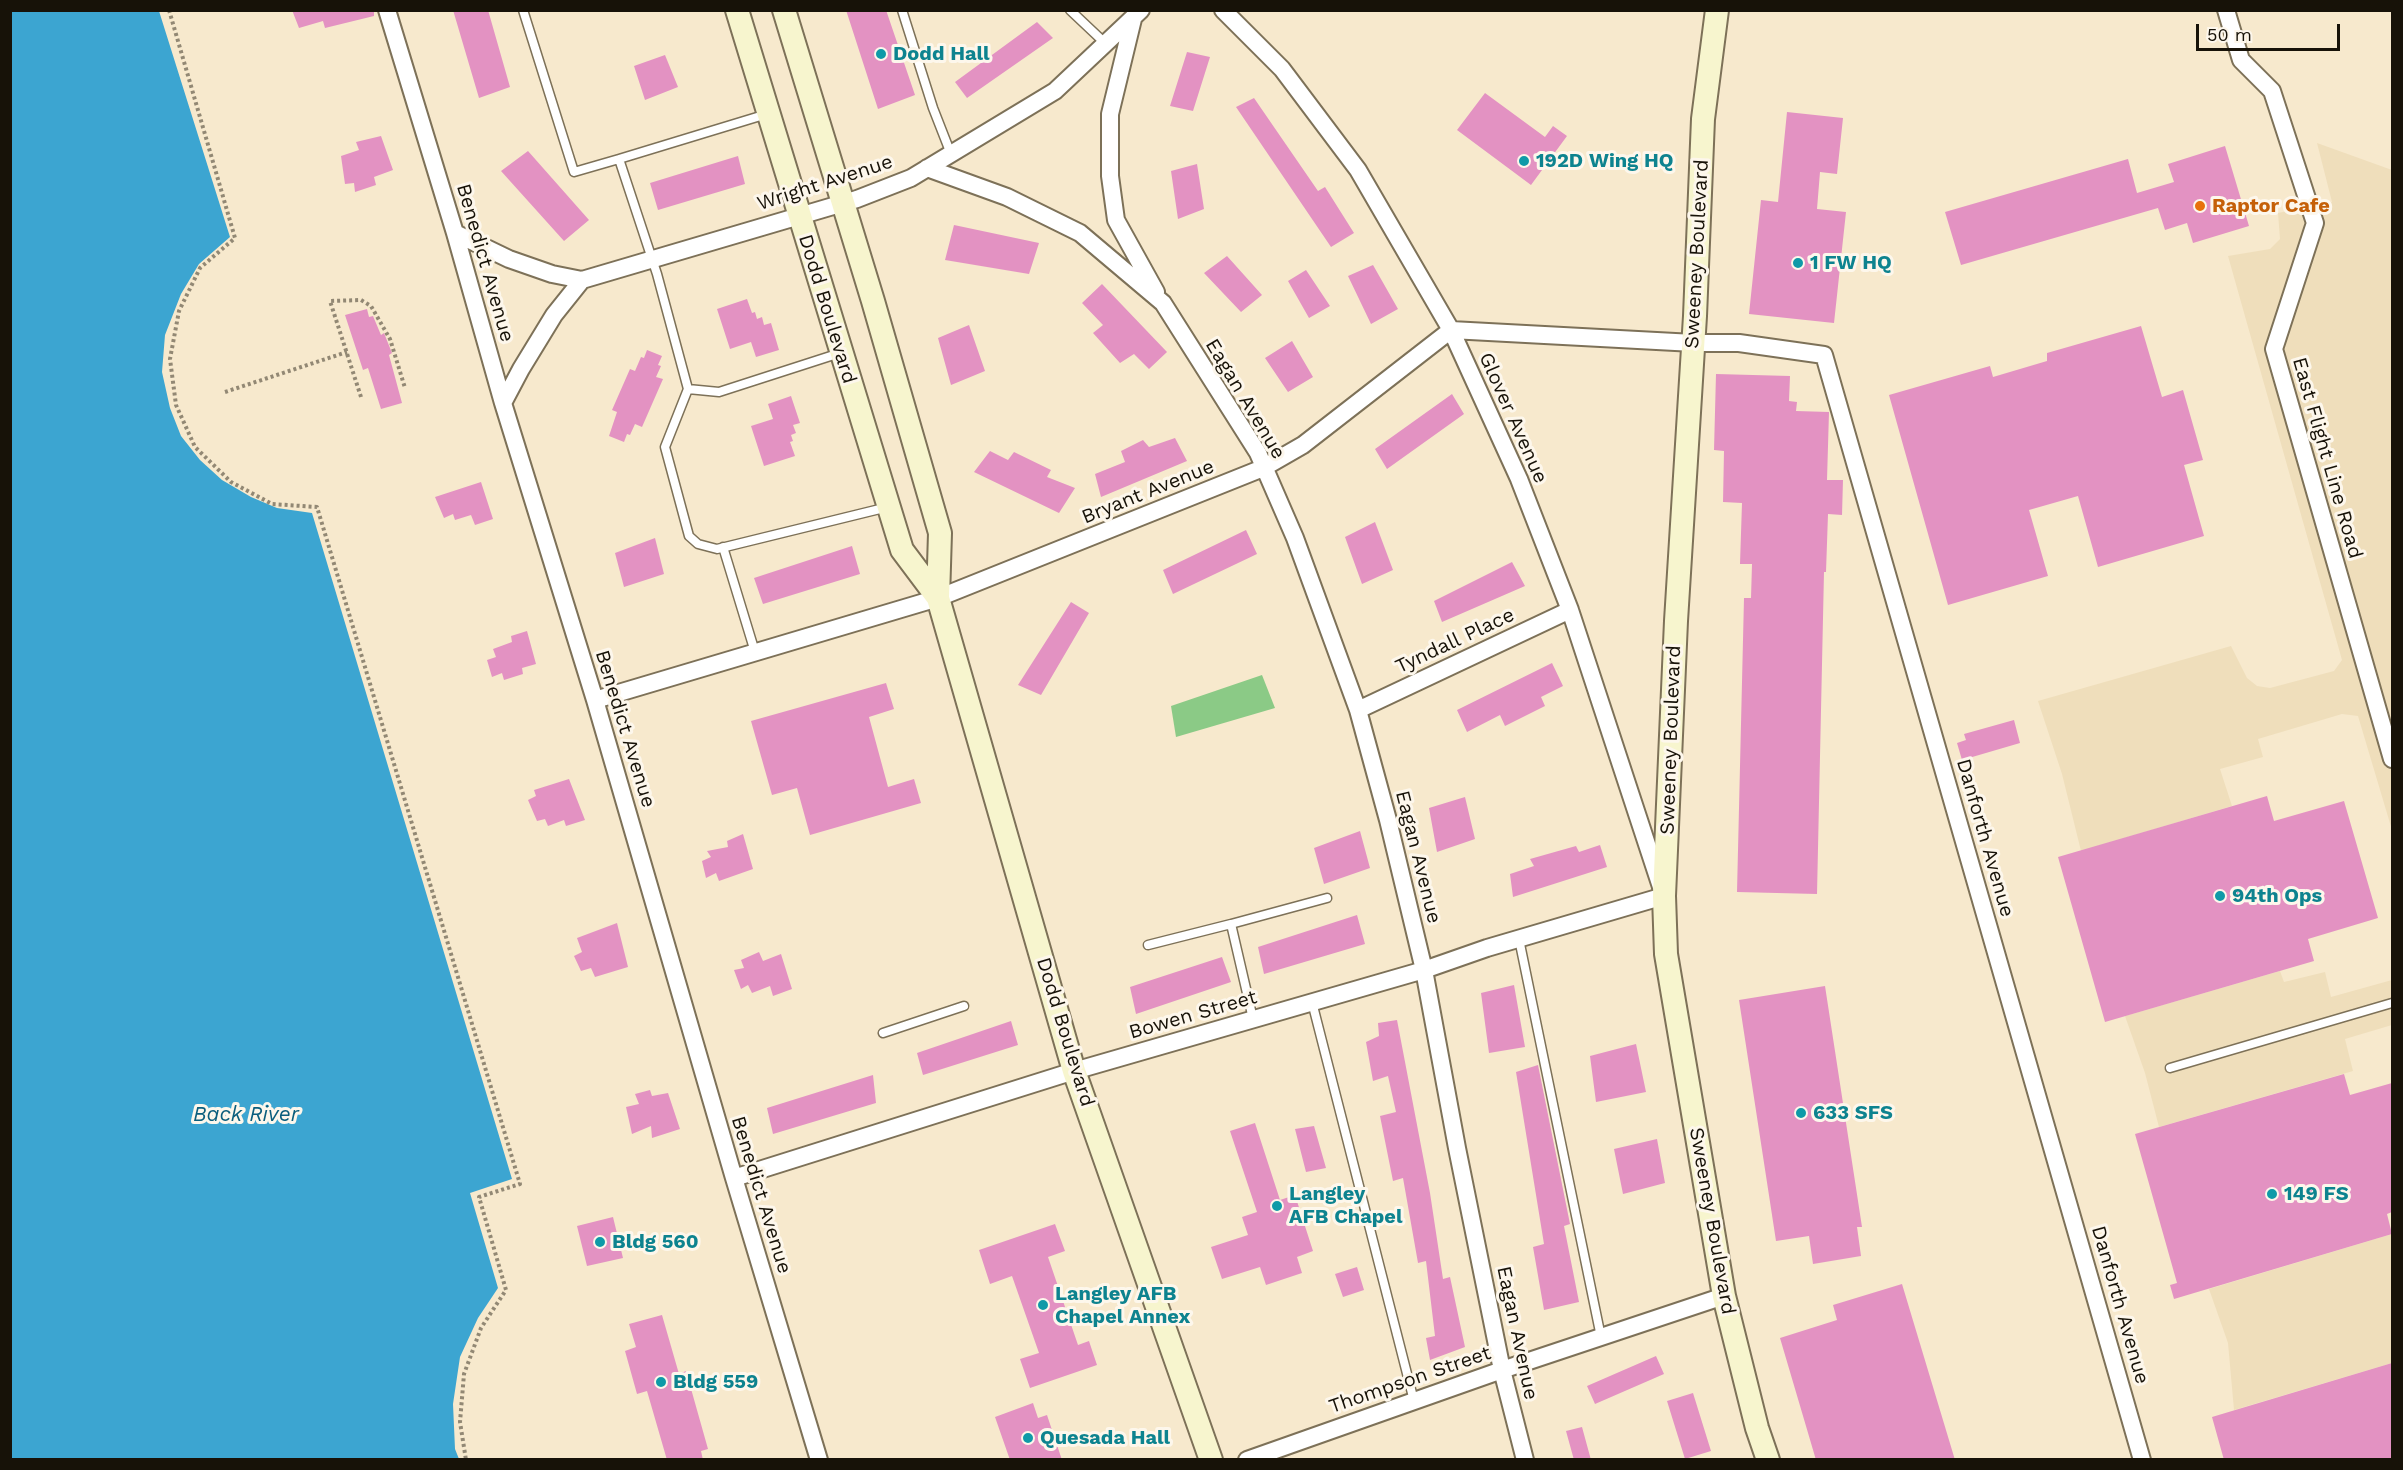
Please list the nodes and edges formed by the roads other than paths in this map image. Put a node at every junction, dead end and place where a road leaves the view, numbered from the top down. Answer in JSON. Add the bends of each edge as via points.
{"nodes":[{"id":1,"x":387,"y":10,"type":"edge"},
{"id":2,"x":523,"y":10,"type":"edge"},
{"id":3,"x":737,"y":10,"type":"edge"},
{"id":4,"x":784,"y":10,"type":"edge"},
{"id":5,"x":902,"y":10,"type":"edge"},
{"id":6,"x":1070,"y":10,"type":"edge"},
{"id":7,"x":1223,"y":10,"type":"edge"},
{"id":8,"x":1717,"y":10,"type":"edge"},
{"id":9,"x":2226,"y":10,"type":"edge"},
{"id":10,"x":1137,"y":15,"type":"edge"},
{"id":11,"x":1106,"y":44,"type":"junction"},
{"id":12,"x":768,"y":113,"type":"junction"},
{"id":13,"x":951,"y":154,"type":"junction"},
{"id":14,"x":619,"y":159,"type":"junction"},
{"id":15,"x":927,"y":168,"type":"junction"},
{"id":16,"x":843,"y":203,"type":"junction"},
{"id":17,"x":798,"y":215,"type":"junction"},
{"id":18,"x":455,"y":233,"type":"junction"},
{"id":19,"x":652,"y":258,"type":"junction"},
{"id":20,"x":582,"y":280,"type":"junction"},
{"id":21,"x":1162,"y":303,"type":"junction"},
{"id":22,"x":1451,"y":330,"type":"junction"},
{"id":23,"x":1694,"y":343,"type":"junction"},
{"id":24,"x":841,"y":353,"type":"junction"},
{"id":25,"x":688,"y":389,"type":"junction"},
{"id":26,"x":503,"y":403,"type":"junction"},
{"id":27,"x":1263,"y":468,"type":"junction"},
{"id":28,"x":888,"y":507,"type":"junction"},
{"id":29,"x":723,"y":547,"type":"junction"},
{"id":30,"x":938,"y":598,"type":"junction"},
{"id":31,"x":1570,"y":610,"type":"junction"},
{"id":32,"x":755,"y":652,"type":"junction"},
{"id":33,"x":595,"y":700,"type":"junction"},
{"id":34,"x":1358,"y":710,"type":"junction"},
{"id":35,"x":2392,"y":759,"type":"edge"},
{"id":36,"x":1664,"y":896,"type":"junction"},
{"id":37,"x":1328,"y":898,"type":"dead end"},
{"id":38,"x":1231,"y":924,"type":"junction"},
{"id":39,"x":1519,"y":939,"type":"junction"},
{"id":40,"x":1148,"y":945,"type":"dead end"},
{"id":41,"x":1424,"y":970,"type":"junction"},
{"id":42,"x":1312,"y":1002,"type":"junction"},
{"id":43,"x":2392,"y":1003,"type":"edge"},
{"id":44,"x":964,"y":1006,"type":"dead end"},
{"id":45,"x":1253,"y":1019,"type":"junction"},
{"id":46,"x":883,"y":1034,"type":"dead end"},
{"id":47,"x":2170,"y":1068,"type":"dead end"},
{"id":48,"x":1074,"y":1071,"type":"junction"},
{"id":49,"x":734,"y":1178,"type":"junction"},
{"id":50,"x":1724,"y":1296,"type":"junction"},
{"id":51,"x":1602,"y":1337,"type":"junction"},
{"id":52,"x":1502,"y":1370,"type":"junction"},
{"id":53,"x":1414,"y":1401,"type":"junction"},
{"id":54,"x":819,"y":1460,"type":"edge"},
{"id":55,"x":1211,"y":1460,"type":"edge"},
{"id":56,"x":1247,"y":1460,"type":"edge"},
{"id":57,"x":1525,"y":1460,"type":"edge"},
{"id":58,"x":1768,"y":1460,"type":"edge"},
{"id":59,"x":2142,"y":1460,"type":"edge"}],
"edges":[{"from":1,"to":18,"type":"street","name":"Benedict Avenue"},
{"from":2,"to":14,"type":"lane","via":[[574,172]]},
{"from":3,"to":12,"type":"street","name":"Dodd Boulevard"},
{"from":4,"to":16,"type":"street","name":"Dodd Boulevard"},
{"from":5,"to":13,"type":"lane"},
{"from":6,"to":11,"type":"lane"},
{"from":7,"to":22,"type":"street","name":"Glover Avenue","via":[[1282,69],[1358,170]]},
{"from":8,"to":23,"type":"street","name":"Sweeney Boulevard","via":[[1703,119]]},
{"from":9,"to":35,"type":"street","name":"East Flight Line Road","via":[[2241,60],[2272,91],[2315,224],[2274,349]]},
{"from":10,"to":11,"type":"street","name":"Wright Avenue"},
{"from":10,"to":21,"type":"street","name":"Eagan Avenue","via":[[1110,114],[1110,176],[1116,220]]},
{"from":11,"to":13,"type":"street","name":"Wright Avenue","via":[[1055,91]]},
{"from":12,"to":14,"type":"lane"},
{"from":12,"to":17,"type":"street","name":"Dodd Boulevard"},
{"from":13,"to":15,"type":"street","name":"Wright Avenue"},
{"from":14,"to":19,"type":"lane"},
{"from":15,"to":16,"type":"street","name":"Wright Avenue","via":[[911,178]]},
{"from":15,"to":21,"type":"street","name":"Eagan Avenue","via":[[1008,197],[1080,233]]},
{"from":16,"to":17,"type":"street","name":"Wright Avenue"},
{"from":16,"to":30,"type":"street","name":"Dodd Boulevard","via":[[940,533]]},
{"from":17,"to":19,"type":"street","name":"Wright Avenue"},
{"from":17,"to":24,"type":"street","name":"Dodd Boulevard"},
{"from":18,"to":20,"type":"street","name":"Wright Avenue","via":[[509,259]]},
{"from":18,"to":26,"type":"street","name":"Benedict Avenue"},
{"from":19,"to":20,"type":"street","name":"Wright Avenue"},
{"from":19,"to":25,"type":"lane"},
{"from":20,"to":26,"type":"street","via":[[554,315]]},
{"from":21,"to":27,"type":"street","name":"Eagan Avenue","via":[[1258,453]]},
{"from":22,"to":23,"type":"street"},
{"from":22,"to":27,"type":"street","name":"Bryant Avenue","via":[[1303,445]]},
{"from":22,"to":31,"type":"street","name":"Glover Avenue","via":[[1519,479]]},
{"from":23,"to":36,"type":"street","name":"Sweeney Boulevard"},
{"from":23,"to":59,"type":"street","name":"Danforth Avenue","via":[[1738,343],[1824,355]]},
{"from":24,"to":25,"type":"lane","via":[[719,392]]},
{"from":24,"to":28,"type":"street","name":"Dodd Boulevard"},
{"from":25,"to":29,"type":"lane","via":[[665,447],[689,536],[708,548]]},
{"from":26,"to":33,"type":"street","name":"Benedict Avenue"},
{"from":27,"to":30,"type":"street","name":"Bryant Avenue"},
{"from":27,"to":34,"type":"street","name":"Eagan Avenue","via":[[1295,538]]},
{"from":28,"to":29,"type":"lane"},
{"from":28,"to":30,"type":"street","name":"Dodd Boulevard","via":[[902,550]]},
{"from":29,"to":32,"type":"lane"},
{"from":30,"to":32,"type":"street","name":"Bryant Avenue"},
{"from":30,"to":48,"type":"street","name":"Dodd Boulevard"},
{"from":31,"to":34,"type":"street","name":"Tyndall Place"},
{"from":31,"to":36,"type":"street","name":"Glover Avenue"},
{"from":32,"to":33,"type":"street","name":"Bryant Avenue"},
{"from":33,"to":49,"type":"street","name":"Benedict Avenue"},
{"from":34,"to":41,"type":"street","name":"Eagan Avenue"},
{"from":36,"to":39,"type":"street","name":"Bowen Street"},
{"from":36,"to":50,"type":"street","name":"Sweeney Boulevard","via":[[1666,964]]},
{"from":37,"to":38,"type":"lane"},
{"from":38,"to":40,"type":"lane"},
{"from":38,"to":45,"type":"lane"},
{"from":39,"to":41,"type":"street","name":"Bowen Street"},
{"from":39,"to":51,"type":"lane"},
{"from":41,"to":42,"type":"street","name":"Bowen Street"},
{"from":41,"to":52,"type":"street","name":"Eagan Avenue"},
{"from":42,"to":45,"type":"street","name":"Bowen Street"},
{"from":42,"to":53,"type":"lane"},
{"from":43,"to":47,"type":"lane"},
{"from":44,"to":46,"type":"lane"},
{"from":45,"to":48,"type":"street","name":"Bowen Street"},
{"from":48,"to":49,"type":"street","name":"Bowen Street"},
{"from":48,"to":55,"type":"street","name":"Dodd Boulevard"},
{"from":49,"to":54,"type":"street","name":"Benedict Avenue"},
{"from":50,"to":51,"type":"street","name":"Thompson Street"},
{"from":50,"to":58,"type":"street","name":"Sweeney Boulevard","via":[[1756,1428]]},
{"from":51,"to":52,"type":"street","name":"Thompson Street"},
{"from":52,"to":53,"type":"street","name":"Thompson Street"},
{"from":52,"to":57,"type":"street","name":"Eagan Avenue"},
{"from":53,"to":56,"type":"street","name":"Thompson Street"}]}
